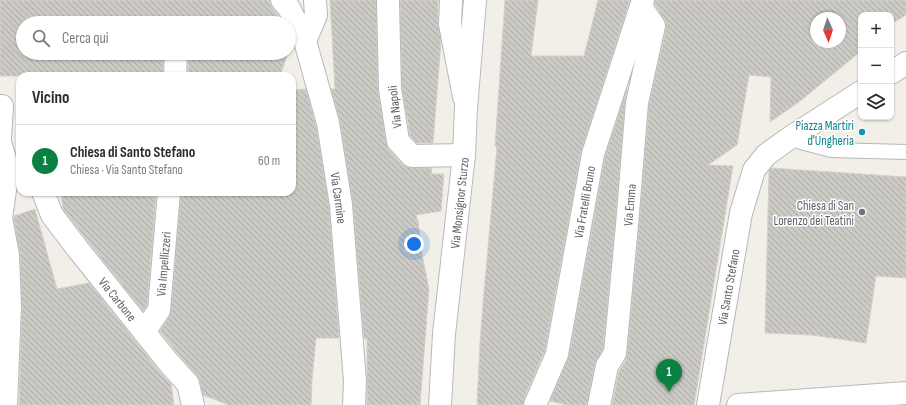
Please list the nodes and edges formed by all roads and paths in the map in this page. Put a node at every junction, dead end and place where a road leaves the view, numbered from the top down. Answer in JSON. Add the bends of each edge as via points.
{"nodes":[{"id":1,"x":282,"y":0,"type":"edge"},
{"id":2,"x":315,"y":0,"type":"edge"},
{"id":3,"x":388,"y":0,"type":"edge"},
{"id":4,"x":451,"y":0,"type":"edge"},
{"id":5,"x":475,"y":0,"type":"edge"},
{"id":6,"x":642,"y":3,"type":"edge"},
{"id":7,"x":293,"y":16,"type":"edge"},
{"id":8,"x":296,"y":23,"type":"edge"},
{"id":9,"x":305,"y":42,"type":"junction"},
{"id":10,"x":176,"y":60,"type":"edge"},
{"id":11,"x":906,"y":64,"type":"edge"},
{"id":12,"x":894,"y":71,"type":"edge"},
{"id":13,"x":175,"y":72,"type":"edge"},
{"id":14,"x":858,"y":94,"type":"edge"},
{"id":15,"x":0,"y":106,"type":"edge"},
{"id":16,"x":466,"y":108,"type":"junction"},
{"id":17,"x":791,"y":137,"type":"junction"},
{"id":18,"x":0,"y":138,"type":"edge"},
{"id":19,"x":0,"y":142,"type":"edge"},
{"id":20,"x":906,"y":152,"type":"edge"},
{"id":21,"x":464,"y":155,"type":"junction"},
{"id":22,"x":14,"y":172,"type":"edge"},
{"id":23,"x":45,"y":196,"type":"edge"},
{"id":24,"x":169,"y":196,"type":"edge"},
{"id":25,"x":5,"y":307,"type":"edge"},
{"id":26,"x":144,"y":332,"type":"junction"},
{"id":27,"x":906,"y":393,"type":"edge"},
{"id":28,"x":6,"y":405,"type":"edge"},
{"id":29,"x":193,"y":405,"type":"edge"},
{"id":30,"x":354,"y":405,"type":"edge"},
{"id":31,"x":440,"y":405,"type":"edge"},
{"id":32,"x":535,"y":405,"type":"edge"},
{"id":33,"x":599,"y":405,"type":"edge"},
{"id":34,"x":708,"y":405,"type":"edge"},
{"id":35,"x":738,"y":405,"type":"edge"}],
"edges":[{"from":1,"to":7,"type":"street","name":"Via Carmine"},
{"from":2,"to":9,"type":"street","via":[[316,15]]},
{"from":3,"to":21,"type":"street","name":"Via Napoli","via":[[390,89],[398,141],[412,156]]},
{"from":4,"to":16,"type":"street","via":[[450,24]]},
{"from":5,"to":16,"type":"street","name":"Via Monsignor Sturzo"},
{"from":6,"to":32,"type":"street","name":"Via Fratelli Bruno","via":[[593,154],[558,354]]},
{"from":6,"to":33,"type":"street","name":"Via Emma","via":[[654,26],[637,103],[615,353],[608,366]]},
{"from":8,"to":9,"type":"street","name":"Via Carmine"},
{"from":9,"to":30,"type":"street","name":"Via Carmine","via":[[328,123],[341,205],[355,381]]},
{"from":10,"to":13,"type":"street"},
{"from":11,"to":12,"type":"street"},
{"from":14,"to":17,"type":"street"},
{"from":15,"to":18,"type":"street"},
{"from":16,"to":21,"type":"street","name":"Via Monsignor Sturzo"},
{"from":17,"to":20,"type":"lane","via":[[831,150]]},
{"from":17,"to":34,"type":"street","name":"Via Santo Stefano","via":[[766,155],[754,170],[741,212]]},
{"from":19,"to":22,"type":"street"},
{"from":21,"to":31,"type":"street","name":"Via Monsignor Sturzo","via":[[444,334]]},
{"from":22,"to":25,"type":"street","via":[[1,218],[8,254]]},
{"from":23,"to":26,"type":"street","name":"Via Carbone","via":[[52,215]]},
{"from":24,"to":26,"type":"street","name":"Via Impellizzeri","via":[[159,310]]},
{"from":25,"to":28,"type":"street"},
{"from":26,"to":29,"type":"street","name":"Via Carbone","via":[[188,384]]},
{"from":27,"to":35,"type":"street"}]}
